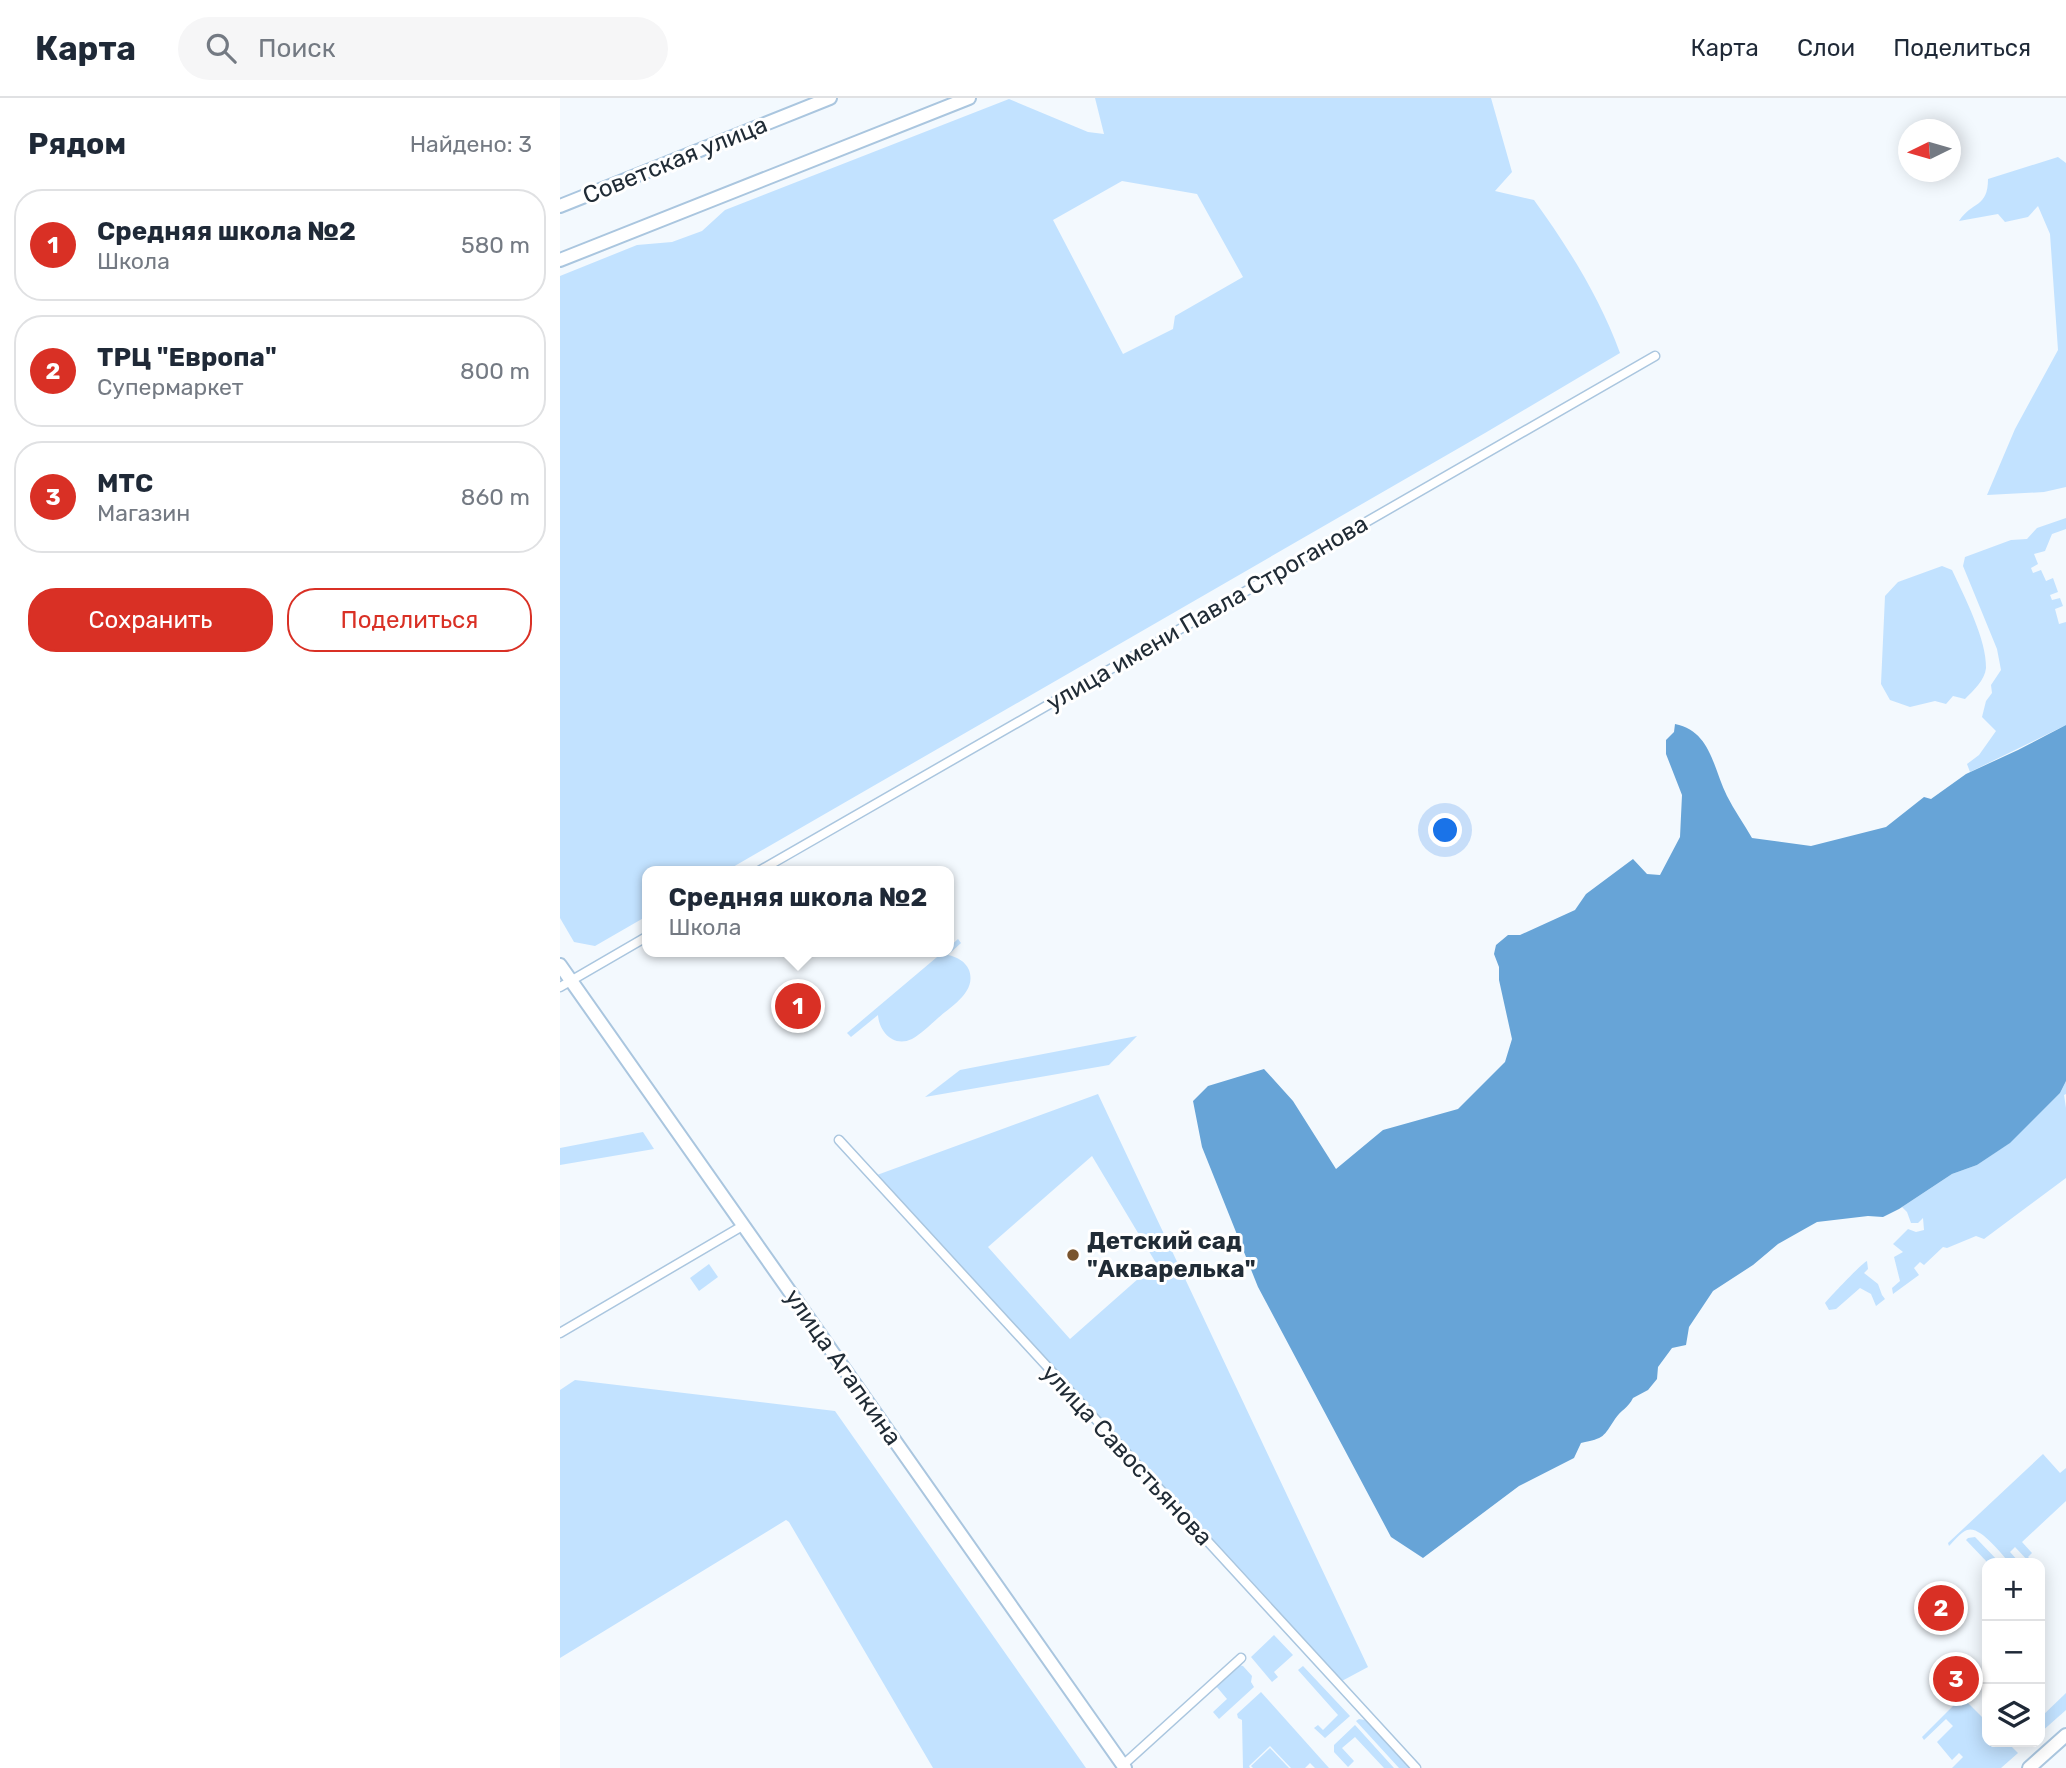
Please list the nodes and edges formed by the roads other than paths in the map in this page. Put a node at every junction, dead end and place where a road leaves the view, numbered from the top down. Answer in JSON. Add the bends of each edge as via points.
{"nodes":[{"id":1,"x":830,"y":98,"type":"edge"},
{"id":2,"x":969,"y":98,"type":"edge"},
{"id":3,"x":560,"y":205,"type":"edge"},
{"id":4,"x":560,"y":260,"type":"edge"},
{"id":5,"x":1655,"y":356,"type":"dead end"},
{"id":6,"x":769,"y":866,"type":"edge"},
{"id":7,"x":642,"y":939,"type":"edge"},
{"id":8,"x":560,"y":965,"type":"edge"},
{"id":9,"x":565,"y":984,"type":"edge"},
{"id":10,"x":839,"y":1140,"type":"dead end"},
{"id":11,"x":744,"y":1225,"type":"junction"},
{"id":12,"x":560,"y":1333,"type":"edge"},
{"id":13,"x":1241,"y":1658,"type":"dead end"},
{"id":14,"x":2066,"y":1735,"type":"edge"},
{"id":15,"x":1124,"y":1766,"type":"edge"},
{"id":16,"x":1416,"y":1768,"type":"edge"},
{"id":17,"x":2029,"y":1768,"type":"edge"}],
"edges":[{"from":1,"to":3,"type":"main road","name":"Советская улица"},
{"from":2,"to":4,"type":"main road"},
{"from":5,"to":6,"type":"street","name":"улица имени Павла Строганова"},
{"from":7,"to":9,"type":"street"},
{"from":8,"to":9,"type":"main road","name":"улица Агапкина"},
{"from":9,"to":11,"type":"main road","name":"улица Агапкина"},
{"from":10,"to":16,"type":"street","name":"улица Савостьянова"},
{"from":11,"to":12,"type":"street"},
{"from":11,"to":15,"type":"main road","name":"улица Агапкина"},
{"from":13,"to":15,"type":"street"},
{"from":14,"to":17,"type":"main road"}]}
